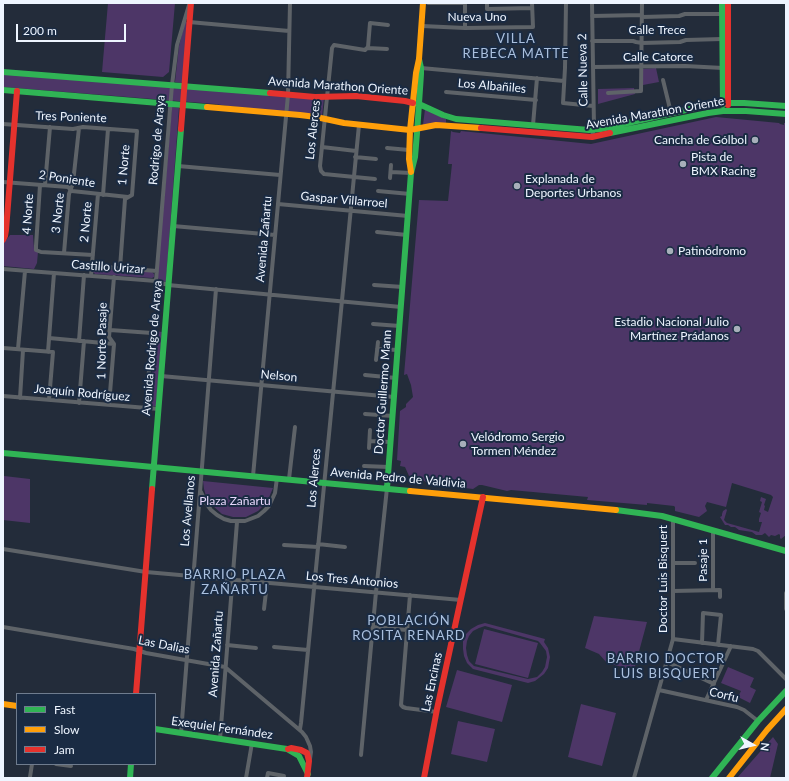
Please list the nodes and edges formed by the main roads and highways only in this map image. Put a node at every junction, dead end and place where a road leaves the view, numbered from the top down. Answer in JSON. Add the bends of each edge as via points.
{"nodes":[{"id":1,"x":190,"y":3,"type":"edge"},
{"id":2,"x":423,"y":3,"type":"edge"},
{"id":3,"x":722,"y":3,"type":"edge"},
{"id":4,"x":728,"y":3,"type":"edge"},
{"id":5,"x":419,"y":59,"type":"junction"},
{"id":6,"x":3,"y":72,"type":"edge"},
{"id":7,"x":184,"y":86,"type":"junction"},
{"id":8,"x":726,"y":88,"type":"junction"},
{"id":9,"x":3,"y":90,"type":"edge"},
{"id":10,"x":17,"y":91,"type":"junction"},
{"id":11,"x":420,"y":92,"type":"junction"},
{"id":12,"x":416,"y":103,"type":"junction"},
{"id":13,"x":726,"y":103,"type":"junction"},
{"id":14,"x":744,"y":103,"type":"junction"},
{"id":15,"x":183,"y":104,"type":"junction"},
{"id":16,"x":708,"y":105,"type":"junction"},
{"id":17,"x":770,"y":105,"type":"junction"},
{"id":18,"x":786,"y":106,"type":"edge"},
{"id":19,"x":431,"y":109,"type":"junction"},
{"id":20,"x":726,"y":111,"type":"junction"},
{"id":21,"x":770,"y":113,"type":"junction"},
{"id":22,"x":786,"y":114,"type":"edge"},
{"id":23,"x":412,"y":115,"type":"junction"},
{"id":24,"x":638,"y":121,"type":"junction"},
{"id":25,"x":640,"y":127,"type":"junction"},
{"id":26,"x":417,"y":128,"type":"junction"},
{"id":27,"x":410,"y":130,"type":"junction"},
{"id":28,"x":411,"y":173,"type":"junction"},
{"id":29,"x":5,"y":223,"type":"edge"},
{"id":30,"x":3,"y":240,"type":"edge"},
{"id":31,"x":3,"y":454,"type":"edge"},
{"id":32,"x":154,"y":467,"type":"junction"},
{"id":33,"x":386,"y":488,"type":"junction"},
{"id":34,"x":483,"y":497,"type":"junction"},
{"id":35,"x":786,"y":551,"type":"edge"},
{"id":36,"x":786,"y":691,"type":"edge"},
{"id":37,"x":136,"y":693,"type":"edge"},
{"id":38,"x":3,"y":704,"type":"edge"},
{"id":39,"x":16,"y":706,"type":"edge"},
{"id":40,"x":786,"y":709,"type":"edge"},
{"id":41,"x":156,"y":729,"type":"edge"},
{"id":42,"x":287,"y":749,"type":"junction"},
{"id":43,"x":299,"y":756,"type":"junction"},
{"id":44,"x":309,"y":761,"type":"junction"},
{"id":45,"x":131,"y":765,"type":"edge"},
{"id":46,"x":308,"y":776,"type":"edge"},
{"id":47,"x":130,"y":778,"type":"edge"},
{"id":48,"x":424,"y":778,"type":"edge"},
{"id":49,"x":712,"y":778,"type":"edge"},
{"id":50,"x":728,"y":778,"type":"edge"}],
"edges":[{"from":1,"to":7,"type":"main road","name":"Avenida Rodrigo de Araya"},
{"from":2,"to":5,"type":"main road","name":"Doctor Guillermo Mann"},
{"from":3,"to":8,"type":"main road","via":[[723,68]]},
{"from":4,"to":8,"type":"main road"},
{"from":5,"to":11,"type":"main road","name":"Doctor Guillermo Mann"},
{"from":5,"to":12,"type":"main road","name":"Doctor Guillermo Mann","via":[[416,73]]},
{"from":6,"to":7,"type":"main road","name":"Avenida Marathon Oriente"},
{"from":7,"to":12,"type":"main road","name":"Avenida Marathon Oriente","via":[[288,95],[356,96]]},
{"from":7,"to":15,"type":"main road","name":"Avenida Rodrigo de Araya"},
{"from":8,"to":13,"type":"main road"},
{"from":8,"to":14,"type":"main road","via":[[730,95]]},
{"from":8,"to":16,"type":"main road","via":[[718,99]]},
{"from":9,"to":10,"type":"main road","name":"Avenida Marathon Oriente"},
{"from":10,"to":15,"type":"main road","name":"Avenida Marathon Oriente"},
{"from":10,"to":29,"type":"main road"},
{"from":11,"to":12,"type":"main road","name":"Doctor Guillermo Mann"},
{"from":11,"to":19,"type":"main road","via":[[424,102]]},
{"from":12,"to":19,"type":"main road","name":"Avenida Marathon Oriente"},
{"from":12,"to":23,"type":"main road","name":"Doctor Guillermo Mann"},
{"from":12,"to":26,"type":"main road","name":"Doctor Guillermo Mann"},
{"from":13,"to":14,"type":"main road","name":"Avenida Marathon Oriente"},
{"from":13,"to":16,"type":"main road","name":"Avenida Marathon Oriente"},
{"from":13,"to":20,"type":"main road"},
{"from":14,"to":17,"type":"main road","name":"Avenida Marathon Oriente"},
{"from":15,"to":27,"type":"main road","name":"Avenida Marathon Oriente","via":[[312,116],[344,123]]},
{"from":15,"to":32,"type":"main road","name":"Avenida Rodrigo de Araya"},
{"from":16,"to":24,"type":"main road","name":"Avenida Marathon Oriente"},
{"from":17,"to":18,"type":"main road","name":"Avenida Marathon Oriente"},
{"from":17,"to":21,"type":"main road"},
{"from":19,"to":24,"type":"main road","name":"Avenida Marathon Oriente","via":[[456,119],[593,130]]},
{"from":20,"to":21,"type":"main road","name":"Avenida Marathon Oriente"},
{"from":20,"to":25,"type":"main road","name":"Avenida Marathon Oriente"},
{"from":21,"to":22,"type":"main road","name":"Avenida Marathon Oriente"},
{"from":23,"to":26,"type":"main road"},
{"from":23,"to":27,"type":"main road","name":"Doctor Guillermo Mann"},
{"from":24,"to":25,"type":"main road"},
{"from":25,"to":26,"type":"main road","name":"Avenida Marathon Oriente","via":[[592,137],[447,125]]},
{"from":26,"to":27,"type":"main road","name":"Avenida Marathon Oriente"},
{"from":26,"to":28,"type":"main road","name":"Doctor Guillermo Mann"},
{"from":27,"to":28,"type":"main road","name":"Doctor Guillermo Mann"},
{"from":28,"to":33,"type":"main road","name":"Doctor Guillermo Mann"},
{"from":29,"to":30,"type":"main road"},
{"from":31,"to":32,"type":"main road","name":"Avenida Pedro de Valdivia"},
{"from":32,"to":33,"type":"main road","name":"Avenida Pedro de Valdivia"},
{"from":32,"to":37,"type":"main road","name":"Avenida Rodrigo de Araya"},
{"from":33,"to":34,"type":"main road","name":"Avenida Pedro de Valdivia"},
{"from":34,"to":35,"type":"main road","name":"Avenida Pedro de Valdivia","via":[[656,515]]},
{"from":34,"to":48,"type":"main road","name":"Las Encinas"},
{"from":36,"to":49,"type":"main road"},
{"from":38,"to":39,"type":"main road"},
{"from":40,"to":50,"type":"main road"},
{"from":41,"to":42,"type":"main road","name":"Exequiel Fernández"},
{"from":42,"to":43,"type":"main road","name":"Exequiel Fernández"},
{"from":42,"to":44,"type":"main road","name":"Exequiel Fernández","via":[[305,751]]},
{"from":43,"to":44,"type":"main road","name":"Exequiel Fernández","via":[[305,762]]},
{"from":43,"to":46,"type":"main road"},
{"from":44,"to":46,"type":"main road"},
{"from":45,"to":47,"type":"main road"}]}
